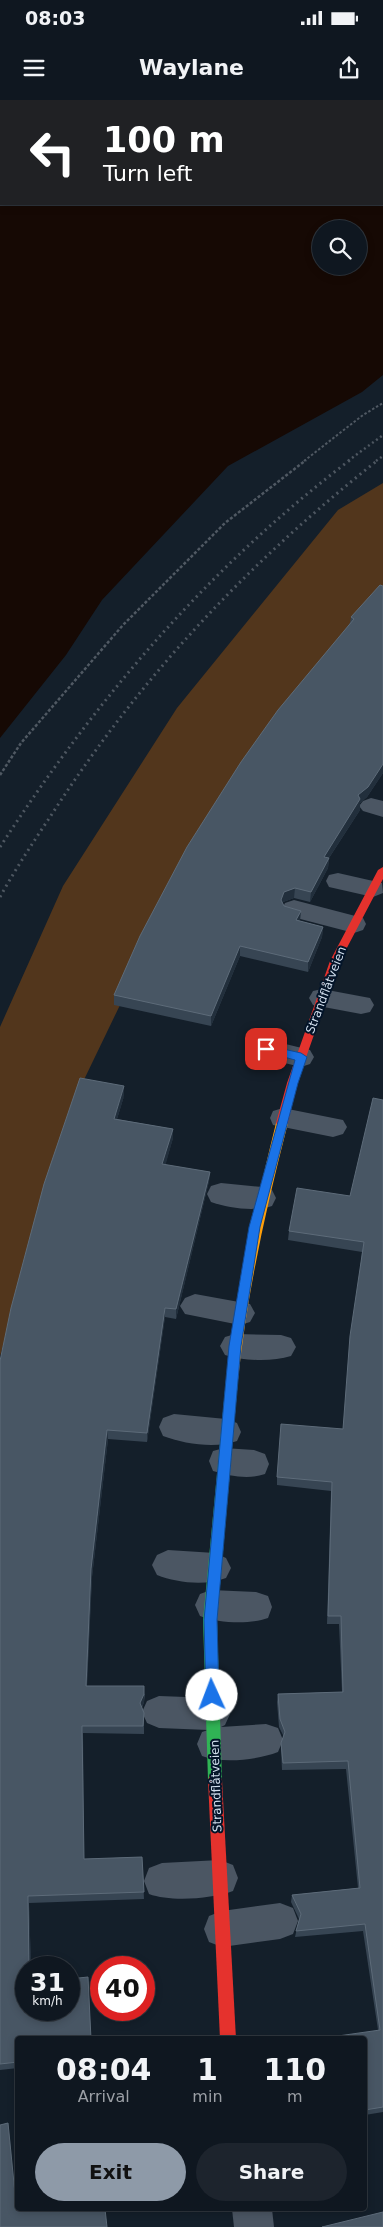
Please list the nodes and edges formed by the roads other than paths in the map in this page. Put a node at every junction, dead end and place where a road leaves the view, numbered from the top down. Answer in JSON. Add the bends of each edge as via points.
{"nodes":[{"id":1,"x":338,"y":881,"type":"dead end"},
{"id":2,"x":376,"y":891,"type":"edge"},
{"id":3,"x":294,"y":909,"type":"edge"},
{"id":4,"x":354,"y":924,"type":"junction"},
{"id":5,"x":322,"y":998,"type":"junction"},
{"id":6,"x":361,"y":1005,"type":"dead end"},
{"id":7,"x":266,"y":1049,"type":"dead end"},
{"id":8,"x":301,"y":1057,"type":"junction"},
{"id":9,"x":283,"y":1118,"type":"junction"},
{"id":10,"x":333,"y":1127,"type":"dead end"},
{"id":11,"x":221,"y":1194,"type":"dead end"},
{"id":12,"x":262,"y":1198,"type":"junction"},
{"id":13,"x":195,"y":1306,"type":"dead end"},
{"id":14,"x":240,"y":1313,"type":"junction"},
{"id":15,"x":235,"y":1346,"type":"junction"},
{"id":16,"x":281,"y":1347,"type":"dead end"},
{"id":17,"x":174,"y":1427,"type":"dead end"},
{"id":18,"x":225,"y":1446,"type":"junction"},
{"id":19,"x":254,"y":1464,"type":"dead end"},
{"id":20,"x":168,"y":1565,"type":"dead end"},
{"id":21,"x":215,"y":1568,"type":"junction"},
{"id":22,"x":212,"y":1605,"type":"junction"},
{"id":23,"x":256,"y":1607,"type":"dead end"},
{"id":24,"x":159,"y":1712,"type":"dead end"},
{"id":25,"x":213,"y":1729,"type":"junction"},
{"id":26,"x":266,"y":1740,"type":"dead end"},
{"id":27,"x":220,"y":1878,"type":"junction"},
{"id":28,"x":162,"y":1881,"type":"dead end"},
{"id":29,"x":280,"y":1921,"type":"dead end"},
{"id":30,"x":222,"y":1929,"type":"junction"},
{"id":31,"x":228,"y":2036,"type":"edge"},
{"id":32,"x":252,"y":2211,"type":"edge"},
{"id":33,"x":254,"y":2227,"type":"edge"}],
"edges":[{"from":1,"to":2,"type":"street"},
{"from":2,"to":4,"type":"street","name":"Strandflåtveien"},
{"from":3,"to":4,"type":"street"},
{"from":4,"to":5,"type":"street","name":"Strandflåtveien","via":[[335,961]]},
{"from":5,"to":6,"type":"street"},
{"from":5,"to":8,"type":"street","name":"Strandflåtveien"},
{"from":7,"to":8,"type":"street"},
{"from":8,"to":9,"type":"street","name":"Strandflåtveien"},
{"from":9,"to":10,"type":"street"},
{"from":9,"to":12,"type":"street","name":"Strandflåtveien"},
{"from":11,"to":12,"type":"street"},
{"from":12,"to":14,"type":"street","name":"Strandflåtveien"},
{"from":13,"to":14,"type":"street"},
{"from":14,"to":15,"type":"street","name":"Strandflåtveien"},
{"from":15,"to":16,"type":"street"},
{"from":15,"to":18,"type":"street","name":"Strandflåtveien"},
{"from":17,"to":18,"type":"street"},
{"from":18,"to":19,"type":"street"},
{"from":18,"to":21,"type":"street","name":"Strandflåtveien"},
{"from":20,"to":21,"type":"street"},
{"from":21,"to":22,"type":"street","name":"Strandflåtveien"},
{"from":22,"to":23,"type":"street"},
{"from":22,"to":25,"type":"street","name":"Strandflåtveien"},
{"from":24,"to":25,"type":"street"},
{"from":25,"to":26,"type":"street"},
{"from":25,"to":27,"type":"street","name":"Strandflåtveien"},
{"from":27,"to":28,"type":"street"},
{"from":27,"to":30,"type":"street","name":"Strandflåtveien"},
{"from":29,"to":30,"type":"street"},
{"from":30,"to":31,"type":"street","name":"Strandflåtveien"},
{"from":32,"to":33,"type":"street"}]}
